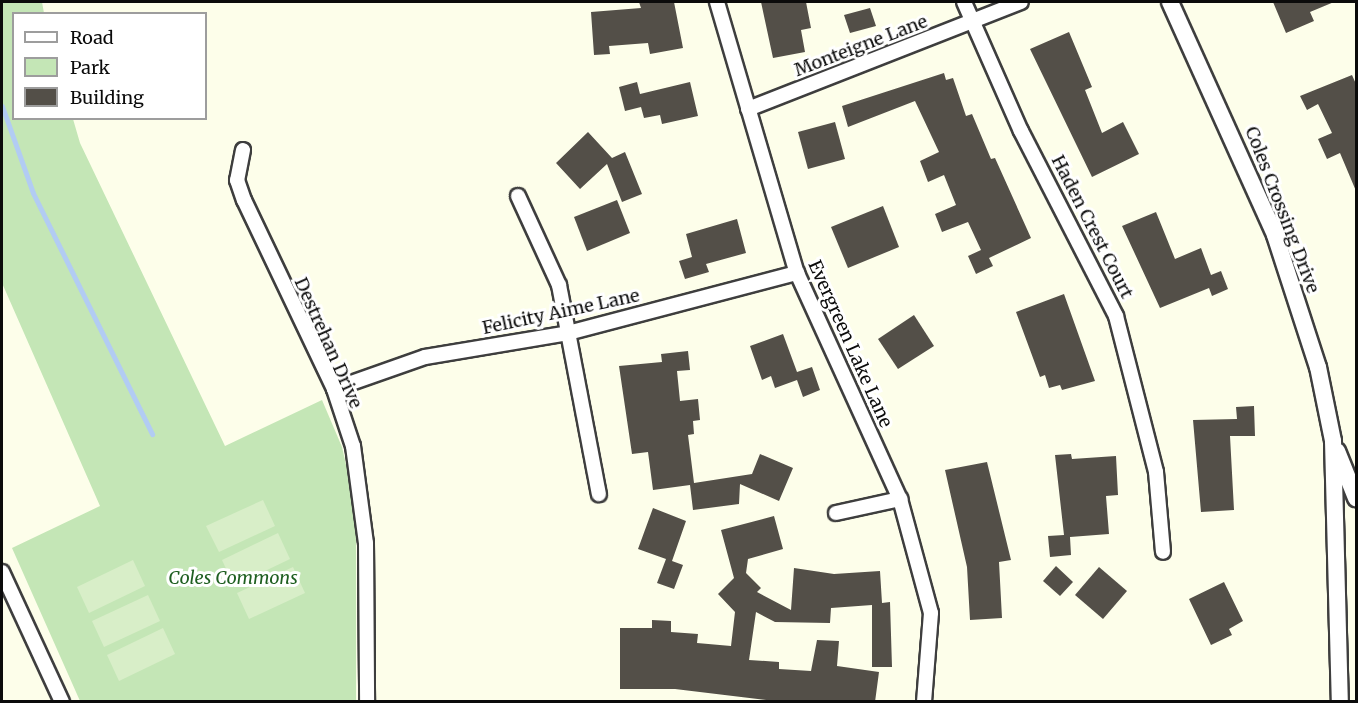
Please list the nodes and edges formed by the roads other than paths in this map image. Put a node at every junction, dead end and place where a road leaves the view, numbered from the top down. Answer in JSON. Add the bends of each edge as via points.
{"nodes":[{"id":1,"x":717,"y":2,"type":"edge"},
{"id":2,"x":964,"y":2,"type":"edge"},
{"id":3,"x":1021,"y":2,"type":"edge"},
{"id":4,"x":1170,"y":2,"type":"edge"},
{"id":5,"x":972,"y":22,"type":"junction"},
{"id":6,"x":748,"y":109,"type":"junction"},
{"id":7,"x":243,"y":150,"type":"dead end"},
{"id":8,"x":518,"y":196,"type":"dead end"},
{"id":9,"x":797,"y":273,"type":"junction"},
{"id":10,"x":568,"y":333,"type":"junction"},
{"id":11,"x":334,"y":389,"type":"junction"},
{"id":12,"x":1333,"y":441,"type":"junction"},
{"id":13,"x":599,"y":494,"type":"dead end"},
{"id":14,"x":1356,"y":498,"type":"edge"},
{"id":15,"x":900,"y":499,"type":"junction"},
{"id":16,"x":836,"y":513,"type":"dead end"},
{"id":17,"x":1163,"y":552,"type":"dead end"},
{"id":18,"x":2,"y":572,"type":"edge"},
{"id":19,"x":62,"y":702,"type":"edge"},
{"id":20,"x":367,"y":702,"type":"edge"},
{"id":21,"x":924,"y":702,"type":"edge"},
{"id":22,"x":1340,"y":702,"type":"edge"}],
"edges":[{"from":1,"to":6,"type":"street","name":"Evergreen Lake Lane"},
{"from":2,"to":5,"type":"street","name":"Haden Crest Court"},
{"from":3,"to":5,"type":"street","name":"Monteigne Lane"},
{"from":4,"to":12,"type":"street","name":"Coles Crossing Drive","via":[[1275,235],[1318,367]]},
{"from":5,"to":6,"type":"street","name":"Monteigne Lane"},
{"from":5,"to":17,"type":"street","name":"Haden Crest Court","via":[[1020,131],[1098,272],[1116,316],[1156,472]]},
{"from":6,"to":9,"type":"street","name":"Evergreen Lake Lane"},
{"from":7,"to":11,"type":"street","name":"Destrehan Drive","via":[[237,180],[244,200]]},
{"from":8,"to":10,"type":"street","via":[[559,285]]},
{"from":9,"to":10,"type":"street","name":"Felicity Aime Lane"},
{"from":9,"to":15,"type":"street","name":"Evergreen Lake Lane"},
{"from":10,"to":11,"type":"street","name":"Felicity Aime Lane","via":[[425,357]]},
{"from":10,"to":13,"type":"street"},
{"from":11,"to":20,"type":"street","name":"Destrehan Drive","via":[[363,496]]},
{"from":12,"to":14,"type":"street","name":"Coles Crossing Drive"},
{"from":12,"to":22,"type":"street","name":"Coles Crossing Drive"},
{"from":15,"to":16,"type":"street"},
{"from":15,"to":21,"type":"street","name":"Evergreen Lake Lane","via":[[931,613]]},
{"from":18,"to":19,"type":"street"}]}
